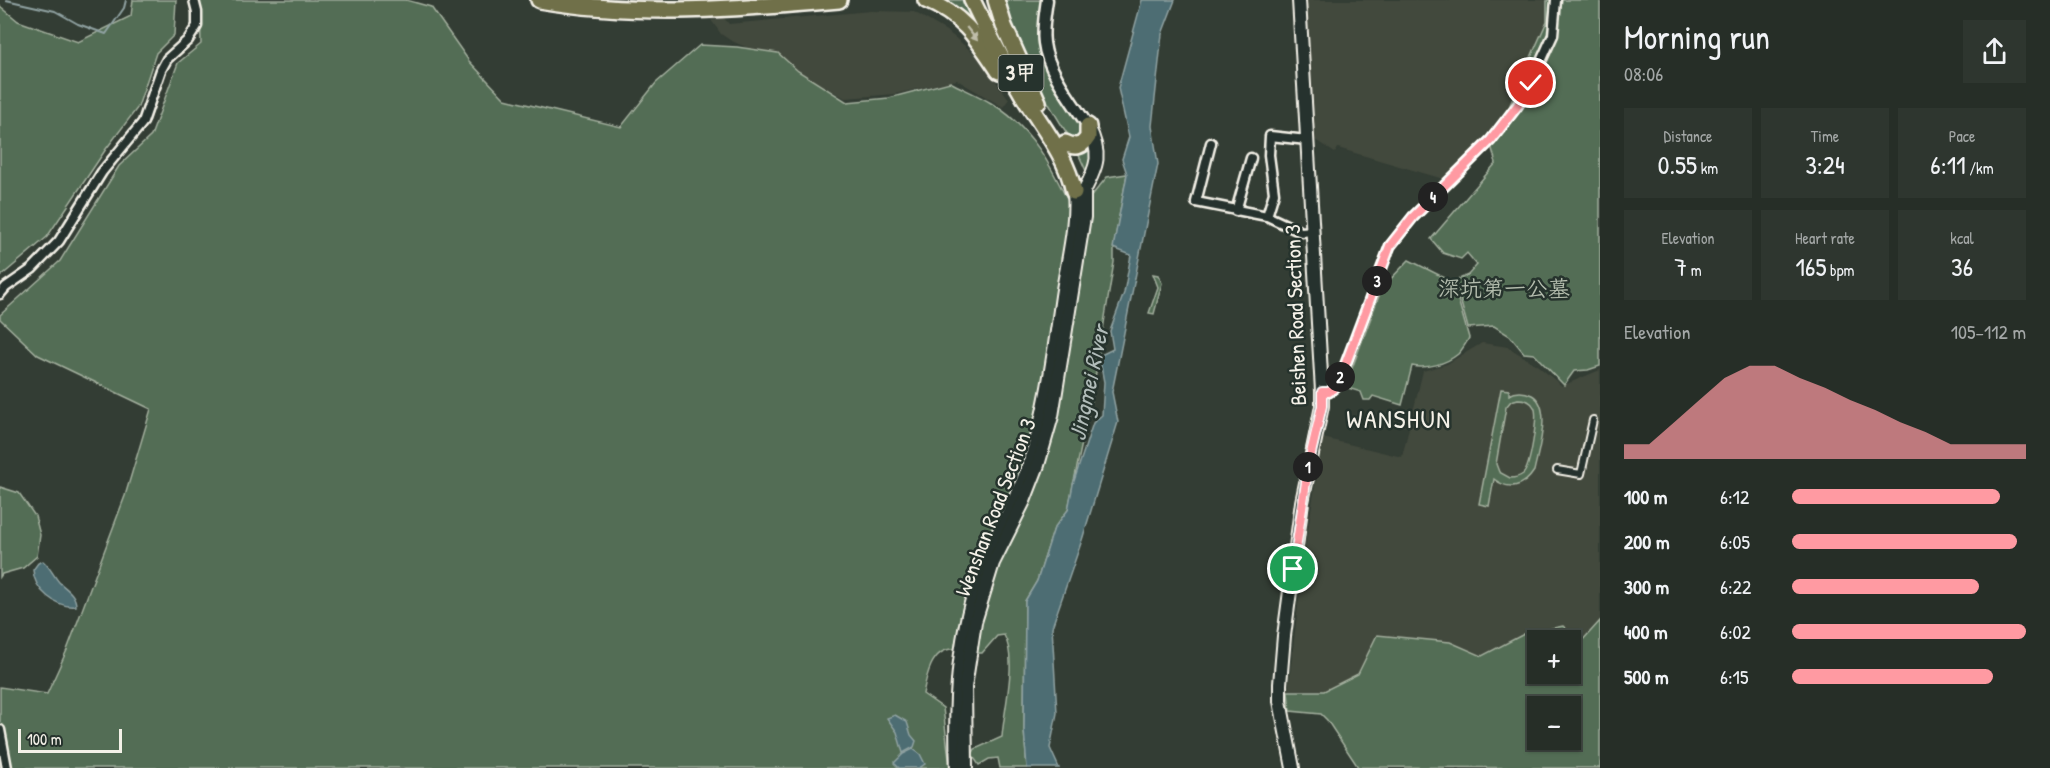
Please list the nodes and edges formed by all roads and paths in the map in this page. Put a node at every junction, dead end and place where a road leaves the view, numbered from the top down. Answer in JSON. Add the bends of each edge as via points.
{"nodes":[{"id":1,"x":194,"y":0,"type":"edge"},
{"id":2,"x":539,"y":0,"type":"edge"},
{"id":3,"x":777,"y":0,"type":"edge"},
{"id":4,"x":839,"y":0,"type":"edge"},
{"id":5,"x":926,"y":0,"type":"edge"},
{"id":6,"x":972,"y":0,"type":"edge"},
{"id":7,"x":984,"y":0,"type":"edge"},
{"id":8,"x":996,"y":0,"type":"edge"},
{"id":9,"x":1047,"y":0,"type":"edge"},
{"id":10,"x":1299,"y":0,"type":"edge"},
{"id":11,"x":1556,"y":0,"type":"edge"},
{"id":12,"x":732,"y":8,"type":"junction"},
{"id":13,"x":1038,"y":102,"type":"junction"},
{"id":14,"x":1088,"y":126,"type":"junction"},
{"id":15,"x":1048,"y":135,"type":"junction"},
{"id":16,"x":1306,"y":140,"type":"junction"},
{"id":17,"x":1065,"y":143,"type":"junction"},
{"id":18,"x":1211,"y":143,"type":"dead end"},
{"id":19,"x":1251,"y":159,"type":"dead end"},
{"id":20,"x":1079,"y":191,"type":"junction"},
{"id":21,"x":1236,"y":211,"type":"junction"},
{"id":22,"x":1267,"y":216,"type":"junction"},
{"id":23,"x":1313,"y":231,"type":"junction"},
{"id":24,"x":3,"y":285,"type":"edge"},
{"id":25,"x":0,"y":294,"type":"edge"},
{"id":26,"x":1322,"y":392,"type":"junction"},
{"id":27,"x":1593,"y":420,"type":"dead end"},
{"id":28,"x":1557,"y":470,"type":"dead end"},
{"id":29,"x":962,"y":673,"type":"junction"},
{"id":30,"x":0,"y":730,"type":"edge"},
{"id":31,"x":7,"y":768,"type":"edge"},
{"id":32,"x":957,"y":768,"type":"edge"},
{"id":33,"x":966,"y":768,"type":"edge"},
{"id":34,"x":1293,"y":768,"type":"edge"}],
"edges":[{"from":1,"to":24,"type":"street","via":[[197,26],[167,59],[143,122],[102,171],[59,241],[32,269]]},
{"from":2,"to":12,"type":"highway","via":[[590,8],[656,11]]},
{"from":3,"to":12,"type":"highway"},
{"from":4,"to":12,"type":"highway"},
{"from":5,"to":15,"type":"highway","one_way":true,"via":[[955,15],[968,28]]},
{"from":6,"to":15,"type":"highway","number":"3甲","via":[[1014,81]]},
{"from":7,"to":13,"type":"highway","number":"3甲"},
{"from":8,"to":13,"type":"highway"},
{"from":9,"to":14,"type":"street","via":[[1045,51]]},
{"from":10,"to":16,"type":"main road","name":"Beishen Road Section 3"},
{"from":11,"to":26,"type":"street","via":[[1553,34],[1518,105],[1491,140],[1413,217],[1390,246],[1343,371],[1335,387]]},
{"from":13,"to":17,"type":"highway","number":"3甲"},
{"from":14,"to":17,"type":"highway","via":[[1088,137],[1081,145]]},
{"from":14,"to":20,"type":"main road","via":[[1098,156],[1095,170]]},
{"from":15,"to":20,"type":"highway","number":"3甲"},
{"from":16,"to":22,"type":"street","via":[[1269,136],[1274,193]]},
{"from":16,"to":23,"type":"main road","name":"Beishen Road Section 3"},
{"from":17,"to":20,"type":"highway","number":"3甲","via":[[1079,171]]},
{"from":18,"to":21,"type":"street","via":[[1196,202]]},
{"from":19,"to":21,"type":"street"},
{"from":20,"to":29,"type":"main road","name":"Wenshan Road Section 3","via":[[1084,217],[1052,416],[1024,501],[982,594]]},
{"from":21,"to":22,"type":"street"},
{"from":22,"to":23,"type":"street","via":[[1301,232]]},
{"from":23,"to":26,"type":"main road","name":"Beishen Road Section 3"},
{"from":24,"to":25,"type":"street"},
{"from":26,"to":34,"type":"main road","name":"Beishen Road Section 3","via":[[1302,502],[1282,665],[1280,701]]},
{"from":27,"to":28,"type":"street","via":[[1581,474]]},
{"from":29,"to":32,"type":"main road","name":"Wenshan Road Section 3","via":[[956,708]]},
{"from":29,"to":33,"type":"main road","name":"Wenshan Road Section 3"},
{"from":30,"to":31,"type":"street"}]}
